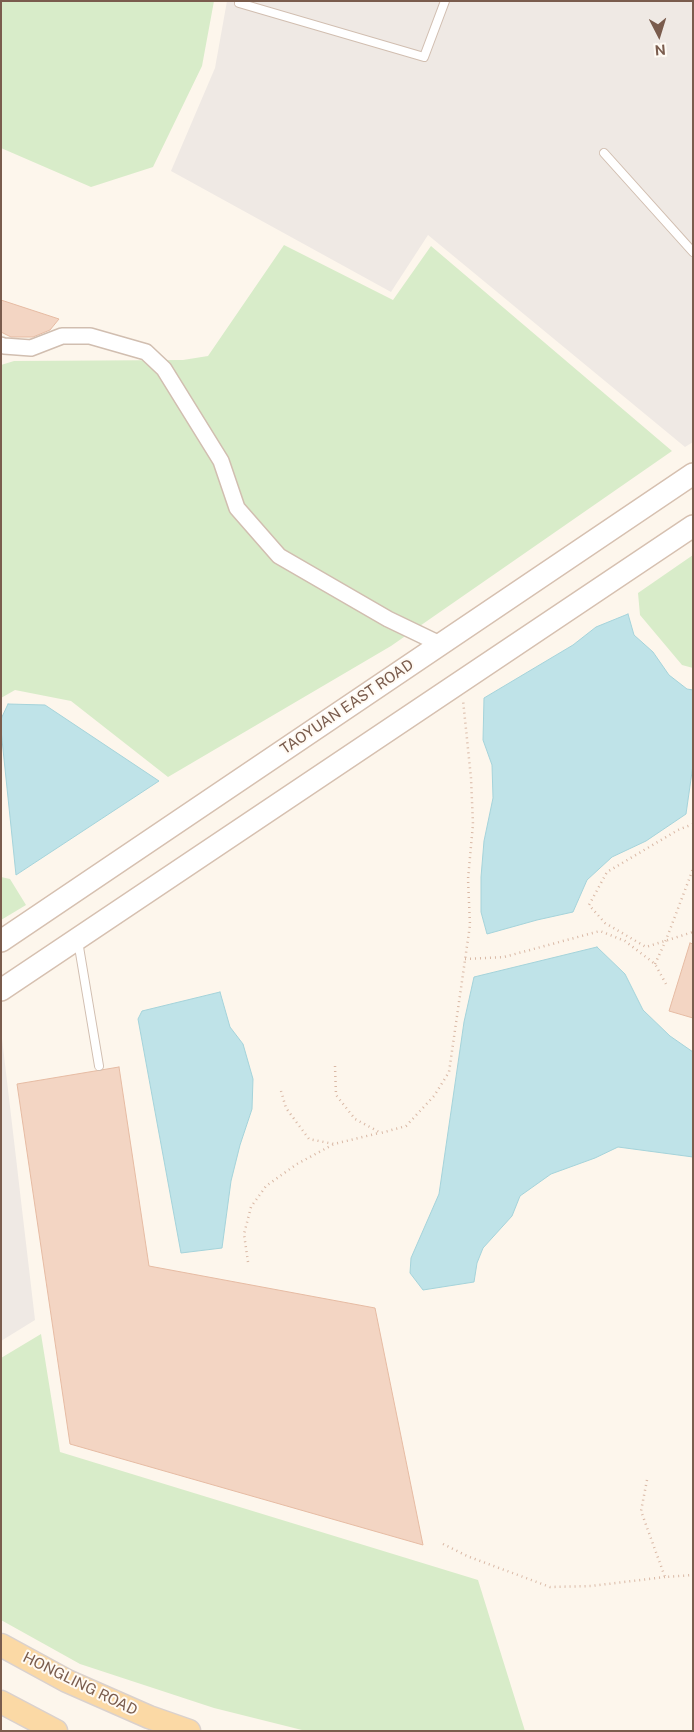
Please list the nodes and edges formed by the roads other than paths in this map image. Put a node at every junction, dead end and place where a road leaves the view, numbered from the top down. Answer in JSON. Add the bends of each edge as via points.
{"nodes":[{"id":1,"x":445,"y":1,"type":"edge"},
{"id":2,"x":239,"y":3,"type":"dead end"},
{"id":3,"x":604,"y":153,"type":"dead end"},
{"id":4,"x":693,"y":252,"type":"edge"},
{"id":5,"x":1,"y":345,"type":"edge"},
{"id":6,"x":693,"y":474,"type":"edge"},
{"id":7,"x":693,"y":526,"type":"edge"},
{"id":8,"x":440,"y":644,"type":"junction"},
{"id":9,"x":77,"y":939,"type":"junction"},
{"id":10,"x":1,"y":941,"type":"edge"},
{"id":11,"x":1,"y":990,"type":"edge"},
{"id":12,"x":99,"y":1066,"type":"dead end"},
{"id":13,"x":1,"y":1645,"type":"edge"},
{"id":14,"x":1,"y":1702,"type":"edge"},
{"id":15,"x":56,"y":1731,"type":"edge"},
{"id":16,"x":189,"y":1731,"type":"edge"}],
"edges":[{"from":1,"to":2,"type":"lane","via":[[424,57]]},
{"from":3,"to":4,"type":"lane"},
{"from":5,"to":8,"type":"street","via":[[31,348],[62,336],[90,336],[146,352],[164,369],[221,461],[237,508],[279,556],[388,619]]},
{"from":6,"to":8,"type":"main road","name":"TAOYUAN EAST ROAD"},
{"from":7,"to":9,"type":"main road"},
{"from":8,"to":10,"type":"main road","name":"TAOYUAN EAST ROAD"},
{"from":9,"to":11,"type":"main road"},
{"from":9,"to":12,"type":"lane"},
{"from":13,"to":16,"type":"main road","name":"HONGLING ROAD","via":[[67,1680],[149,1717]]},
{"from":14,"to":15,"type":"main road"}]}
